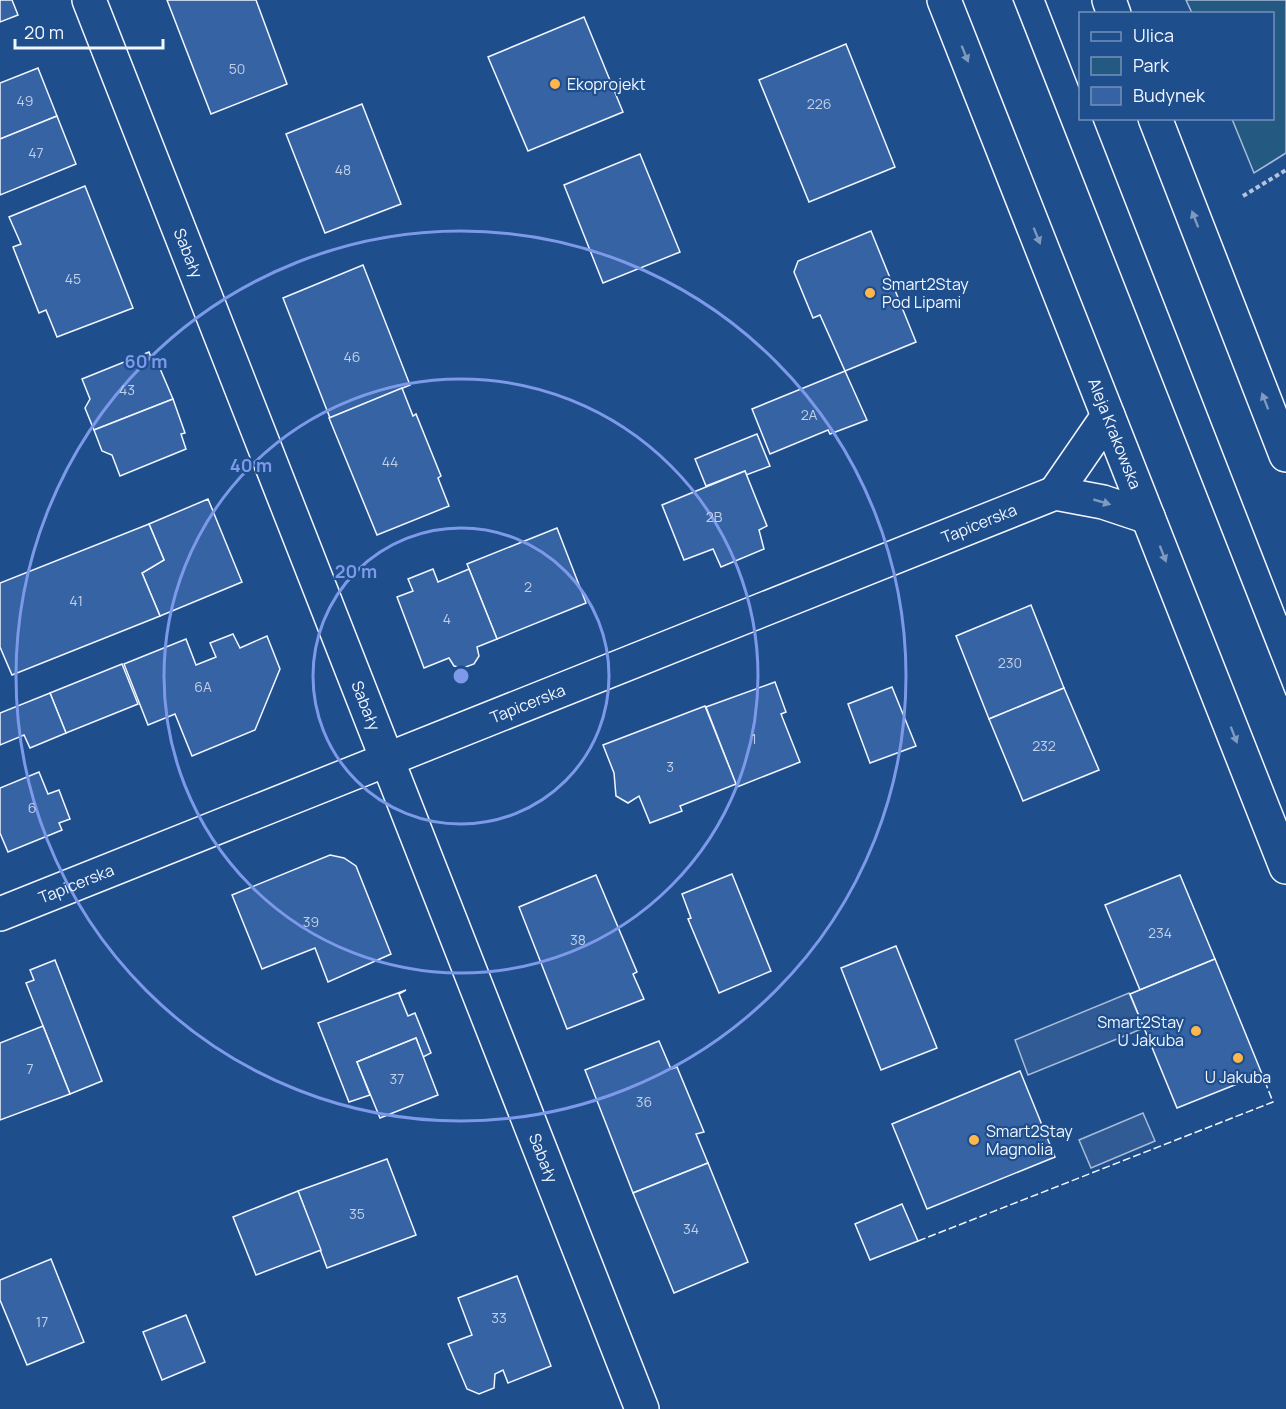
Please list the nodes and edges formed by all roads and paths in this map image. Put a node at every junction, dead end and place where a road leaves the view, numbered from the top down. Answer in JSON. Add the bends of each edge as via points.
{"nodes":[{"id":1,"x":89,"y":0,"type":"edge"},
{"id":2,"x":944,"y":0,"type":"edge"},
{"id":3,"x":1156,"y":120,"type":"edge"},
{"id":4,"x":1286,"y":170,"type":"edge"},
{"id":5,"x":1243,"y":196,"type":"dead end"},
{"id":6,"x":1108,"y":416,"type":"junction"},
{"id":7,"x":1286,"y":455,"type":"edge"},
{"id":8,"x":1055,"y":493,"type":"junction"},
{"id":9,"x":1148,"y":517,"type":"junction"},
{"id":10,"x":387,"y":760,"type":"junction"},
{"id":11,"x":1286,"y":867,"type":"edge"},
{"id":12,"x":0,"y":914,"type":"edge"},
{"id":13,"x":642,"y":1409,"type":"edge"}],
"edges":[{"from":1,"to":10,"type":"street","name":"Sabały"},
{"from":2,"to":6,"type":"street","name":"Aleja Krakowska","one_way":true},
{"from":7,"to":3,"type":"street","one_way":true},
{"from":4,"to":5,"type":"path"},
{"from":6,"to":8,"type":"street"},
{"from":6,"to":9,"type":"street","name":"Aleja Krakowska"},
{"from":8,"to":9,"type":"street","one_way":true,"via":[[1102,502]]},
{"from":8,"to":10,"type":"street","name":"Tapicerska"},
{"from":9,"to":11,"type":"street","name":"Aleja Krakowska","one_way":true},
{"from":10,"to":12,"type":"street","name":"Tapicerska"},
{"from":10,"to":13,"type":"street","name":"Sabały"}]}
